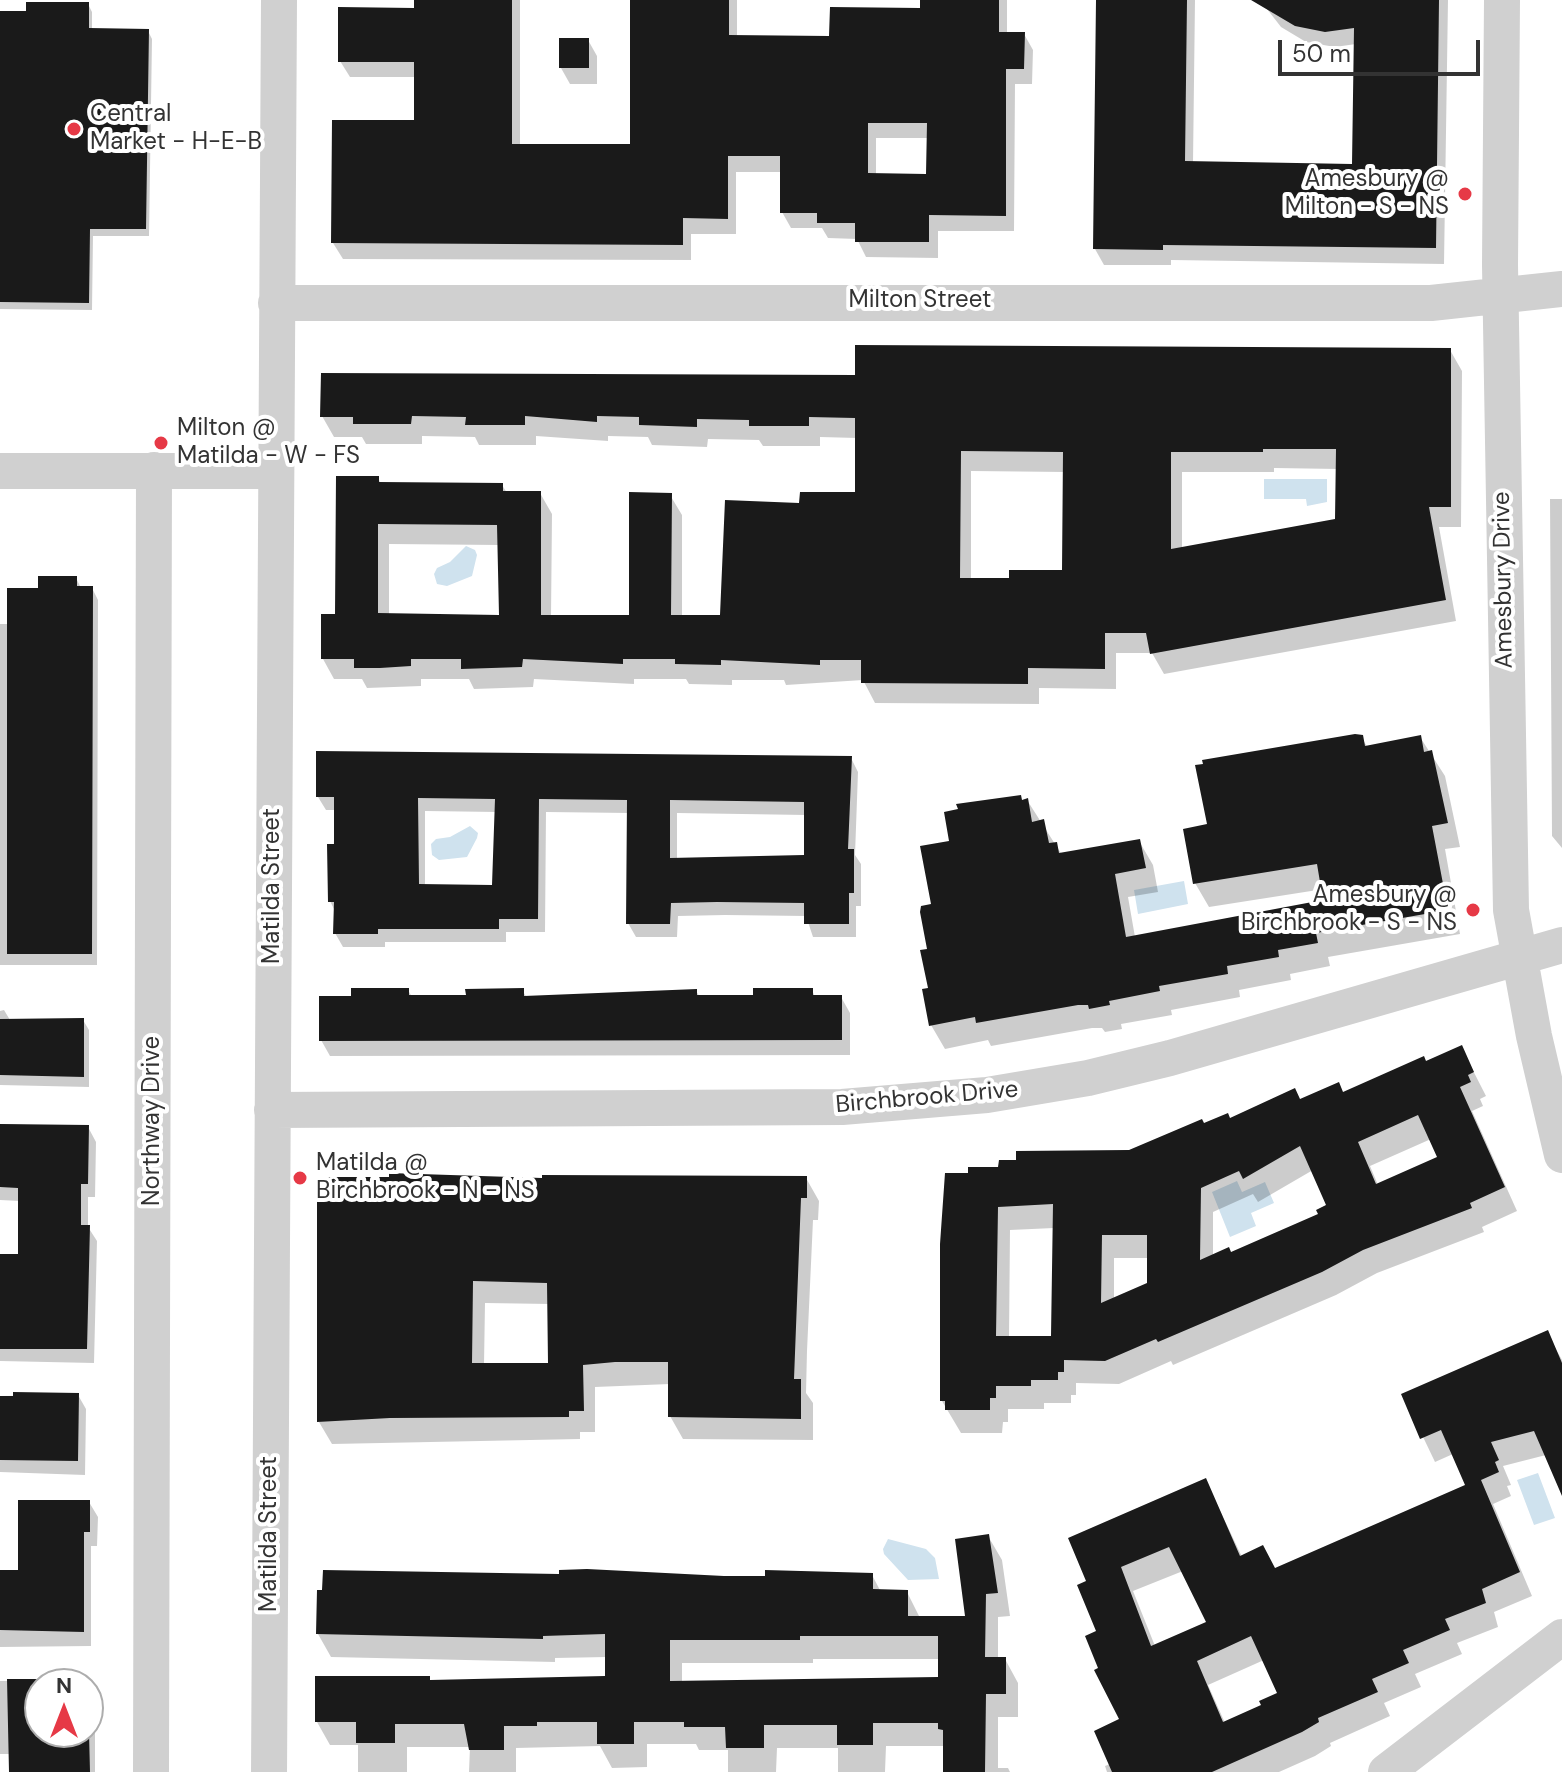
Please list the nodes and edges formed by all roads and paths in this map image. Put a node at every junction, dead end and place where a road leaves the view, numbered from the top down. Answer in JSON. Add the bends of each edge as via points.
{"nodes":[{"id":1,"x":279,"y":0,"type":"edge"},
{"id":2,"x":1502,"y":0,"type":"edge"},
{"id":3,"x":1562,"y":289,"type":"edge"},
{"id":4,"x":1501,"y":297,"type":"junction"},
{"id":5,"x":276,"y":303,"type":"junction"},
{"id":6,"x":154,"y":470,"type":"junction"},
{"id":7,"x":0,"y":471,"type":"edge"},
{"id":8,"x":276,"y":471,"type":"junction"},
{"id":9,"x":1562,"y":945,"type":"edge"},
{"id":10,"x":1520,"y":959,"type":"junction"},
{"id":11,"x":272,"y":1110,"type":"junction"},
{"id":12,"x":1562,"y":1155,"type":"edge"},
{"id":13,"x":1562,"y":1637,"type":"edge"},
{"id":14,"x":151,"y":1772,"type":"edge"},
{"id":15,"x":269,"y":1772,"type":"edge"},
{"id":16,"x":1386,"y":1772,"type":"edge"}],
"edges":[{"from":1,"to":5,"type":"street","name":"Matilda Street"},
{"from":2,"to":4,"type":"street","name":"Amesbury Drive"},
{"from":3,"to":4,"type":"street","name":"Milton Street"},
{"from":4,"to":5,"type":"street","name":"Milton Street","via":[[1431,303]]},
{"from":4,"to":10,"type":"street","name":"Amesbury Drive","via":[[1506,798],[1511,910]]},
{"from":5,"to":8,"type":"street","name":"Matilda Street"},
{"from":6,"to":7,"type":"street"},
{"from":6,"to":8,"type":"street"},
{"from":6,"to":14,"type":"street","name":"Northway Drive"},
{"from":8,"to":11,"type":"street","name":"Matilda Street"},
{"from":9,"to":10,"type":"street","name":"Birchbrook Drive"},
{"from":10,"to":11,"type":"street","name":"Birchbrook Drive","via":[[1115,1072],[922,1103]]},
{"from":10,"to":12,"type":"street","name":"Amesbury Drive"},
{"from":11,"to":15,"type":"street","name":"Matilda Street"},
{"from":13,"to":16,"type":"street"}]}
